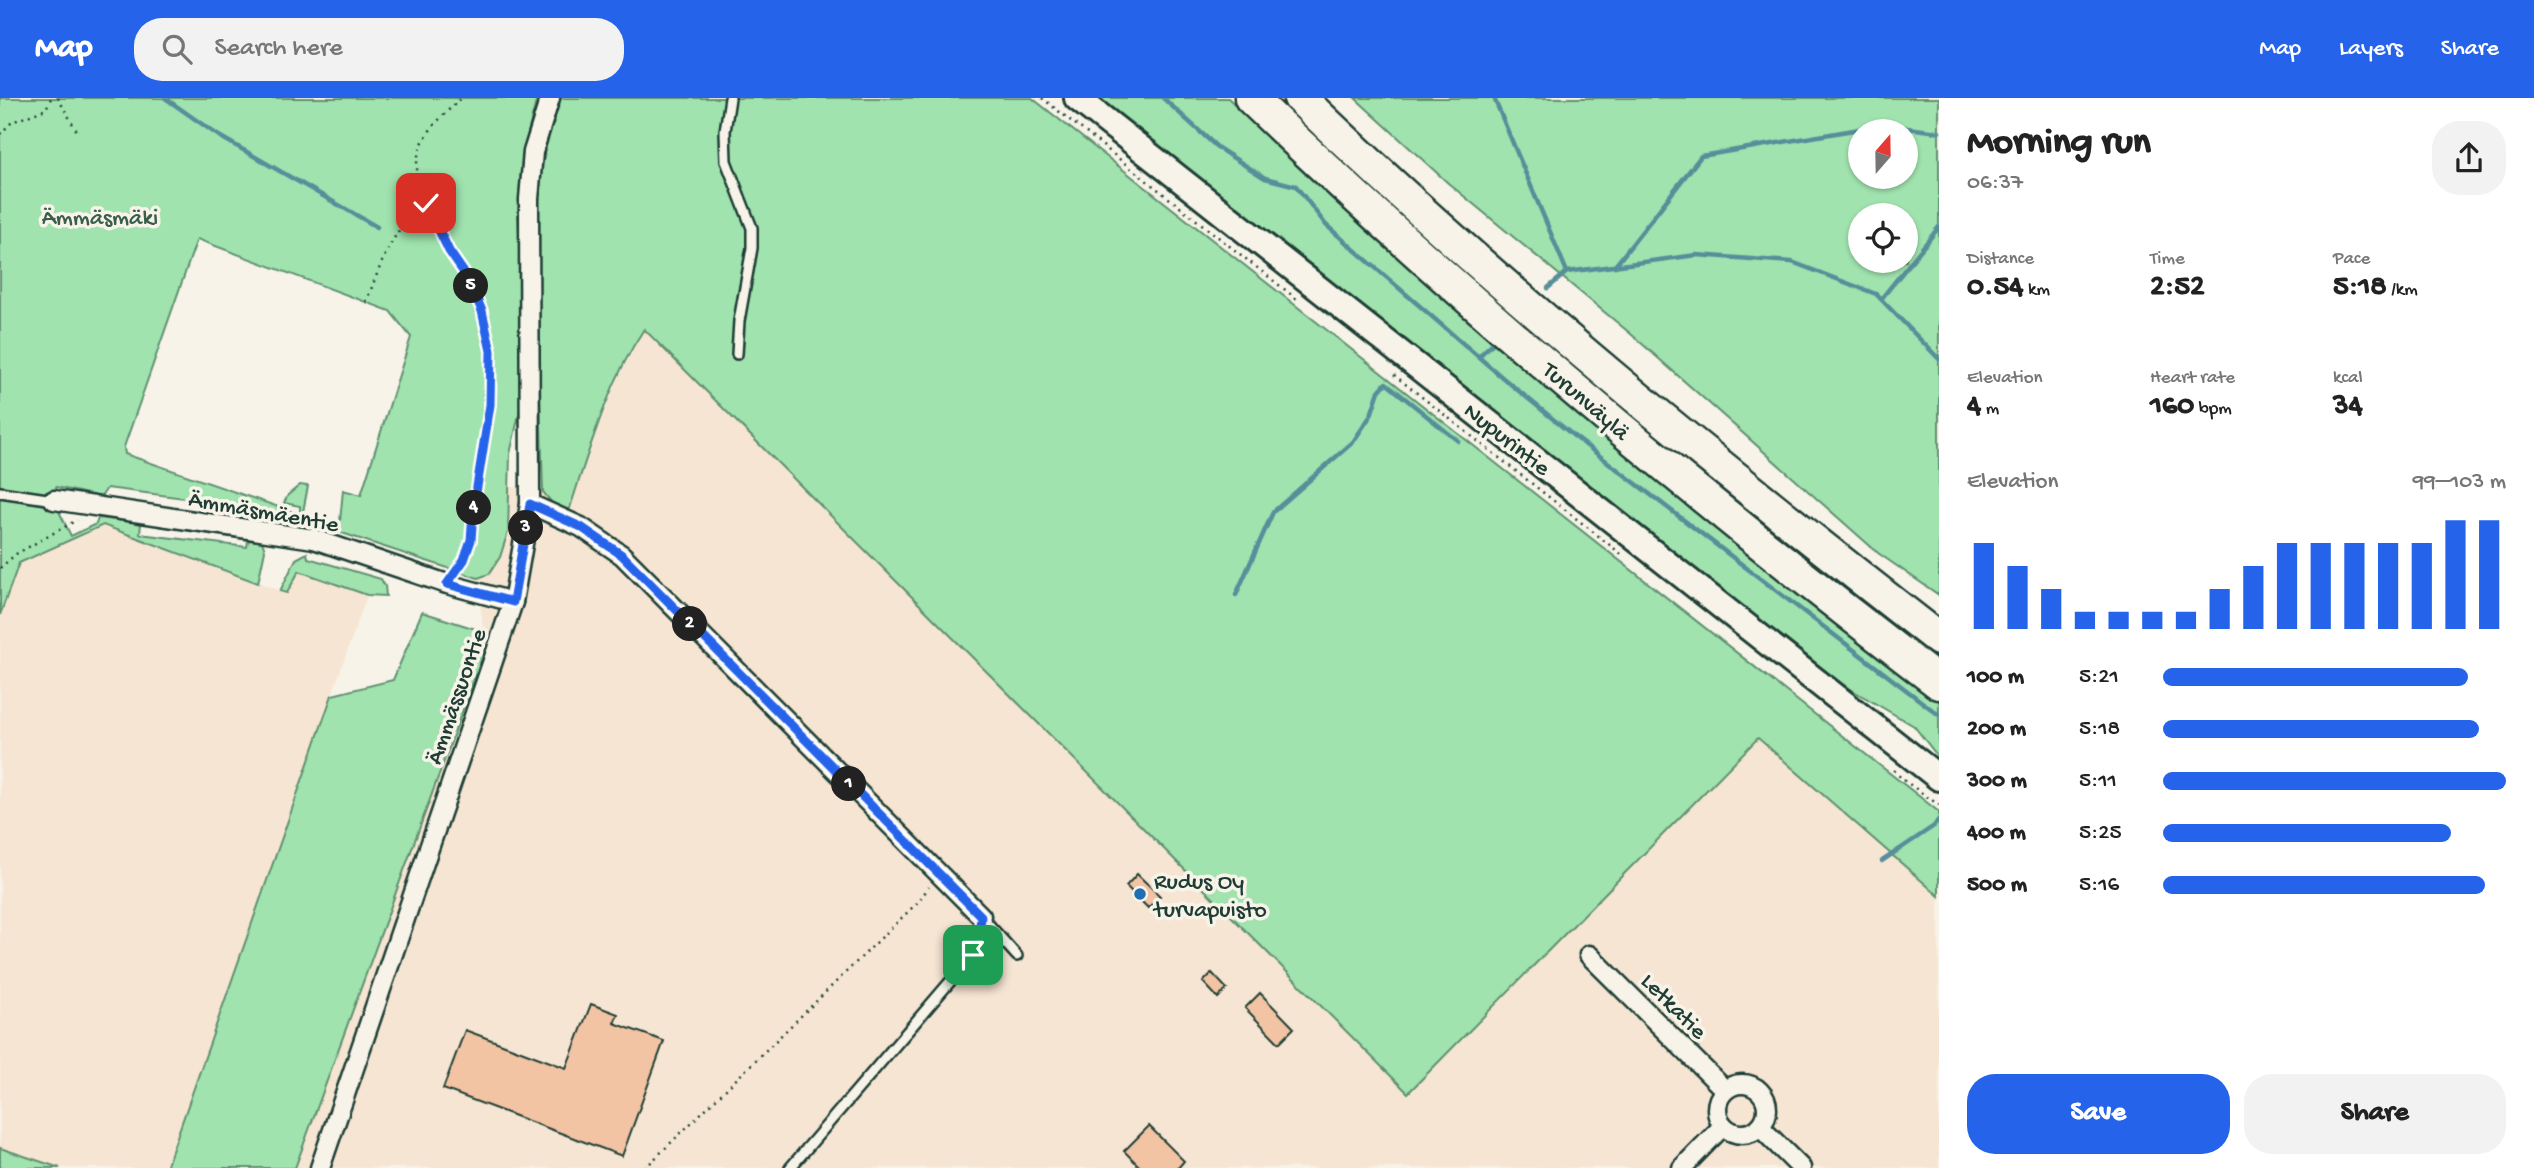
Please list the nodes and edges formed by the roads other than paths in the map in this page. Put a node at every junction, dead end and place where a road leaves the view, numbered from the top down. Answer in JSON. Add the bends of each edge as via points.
{"nodes":[{"id":1,"x":550,"y":98,"type":"edge"},
{"id":2,"x":730,"y":98,"type":"edge"},
{"id":3,"x":1077,"y":98,"type":"edge"},
{"id":4,"x":1251,"y":98,"type":"edge"},
{"id":5,"x":1300,"y":98,"type":"edge"},
{"id":6,"x":737,"y":354,"type":"dead end"},
{"id":7,"x":0,"y":492,"type":"edge"},
{"id":8,"x":54,"y":500,"type":"joint"},
{"id":9,"x":530,"y":504,"type":"junction"},
{"id":10,"x":513,"y":602,"type":"junction"},
{"id":11,"x":1935,"y":666,"type":"edge"},
{"id":12,"x":1939,"y":778,"type":"edge"},
{"id":13,"x":981,"y":916,"type":"junction"},
{"id":14,"x":1589,"y":955,"type":"dead end"},
{"id":15,"x":1017,"y":956,"type":"dead end"},
{"id":16,"x":1725,"y":1090,"type":"junction"},
{"id":17,"x":1723,"y":1126,"type":"junction"},
{"id":18,"x":1760,"y":1127,"type":"junction"},
{"id":19,"x":320,"y":1168,"type":"edge"},
{"id":20,"x":790,"y":1168,"type":"edge"},
{"id":21,"x":1682,"y":1168,"type":"edge"},
{"id":22,"x":1801,"y":1168,"type":"edge"}],
"edges":[{"from":1,"to":9,"type":"street","name":"Ämmässuontie","via":[[533,152],[529,199]]},
{"from":2,"to":6,"type":"lane","via":[[726,161],[752,228]]},
{"from":3,"to":12,"type":"main road","name":"Nupurintie"},
{"from":4,"to":11,"type":"highway","name":"Turunväylä","via":[[1406,243],[1604,415],[1808,583]]},
{"from":5,"to":11,"type":"highway","name":"Turunväylä","via":[[1431,219],[1827,552]]},
{"from":7,"to":8,"type":"lane","name":"Ämmäsmäentie"},
{"from":8,"to":10,"type":"street","name":"Ämmäsmäentie","via":[[314,539]]},
{"from":9,"to":10,"type":"street","name":"Ämmässuontie"},
{"from":9,"to":13,"type":"street","via":[[581,527],[622,555]]},
{"from":10,"to":19,"type":"street","name":"Ämmässuontie"},
{"from":13,"to":15,"type":"lane"},
{"from":13,"to":20,"type":"lane","via":[[973,955]]},
{"from":14,"to":16,"type":"street","name":"Letkatie"},
{"from":16,"to":17,"type":"street","via":[[1717,1104]]},
{"from":16,"to":18,"type":"street","via":[[1749,1084],[1762,1094],[1768,1109]]},
{"from":17,"to":18,"type":"street","via":[[1740,1135]]},
{"from":17,"to":21,"type":"street"},
{"from":18,"to":22,"type":"street"}]}
